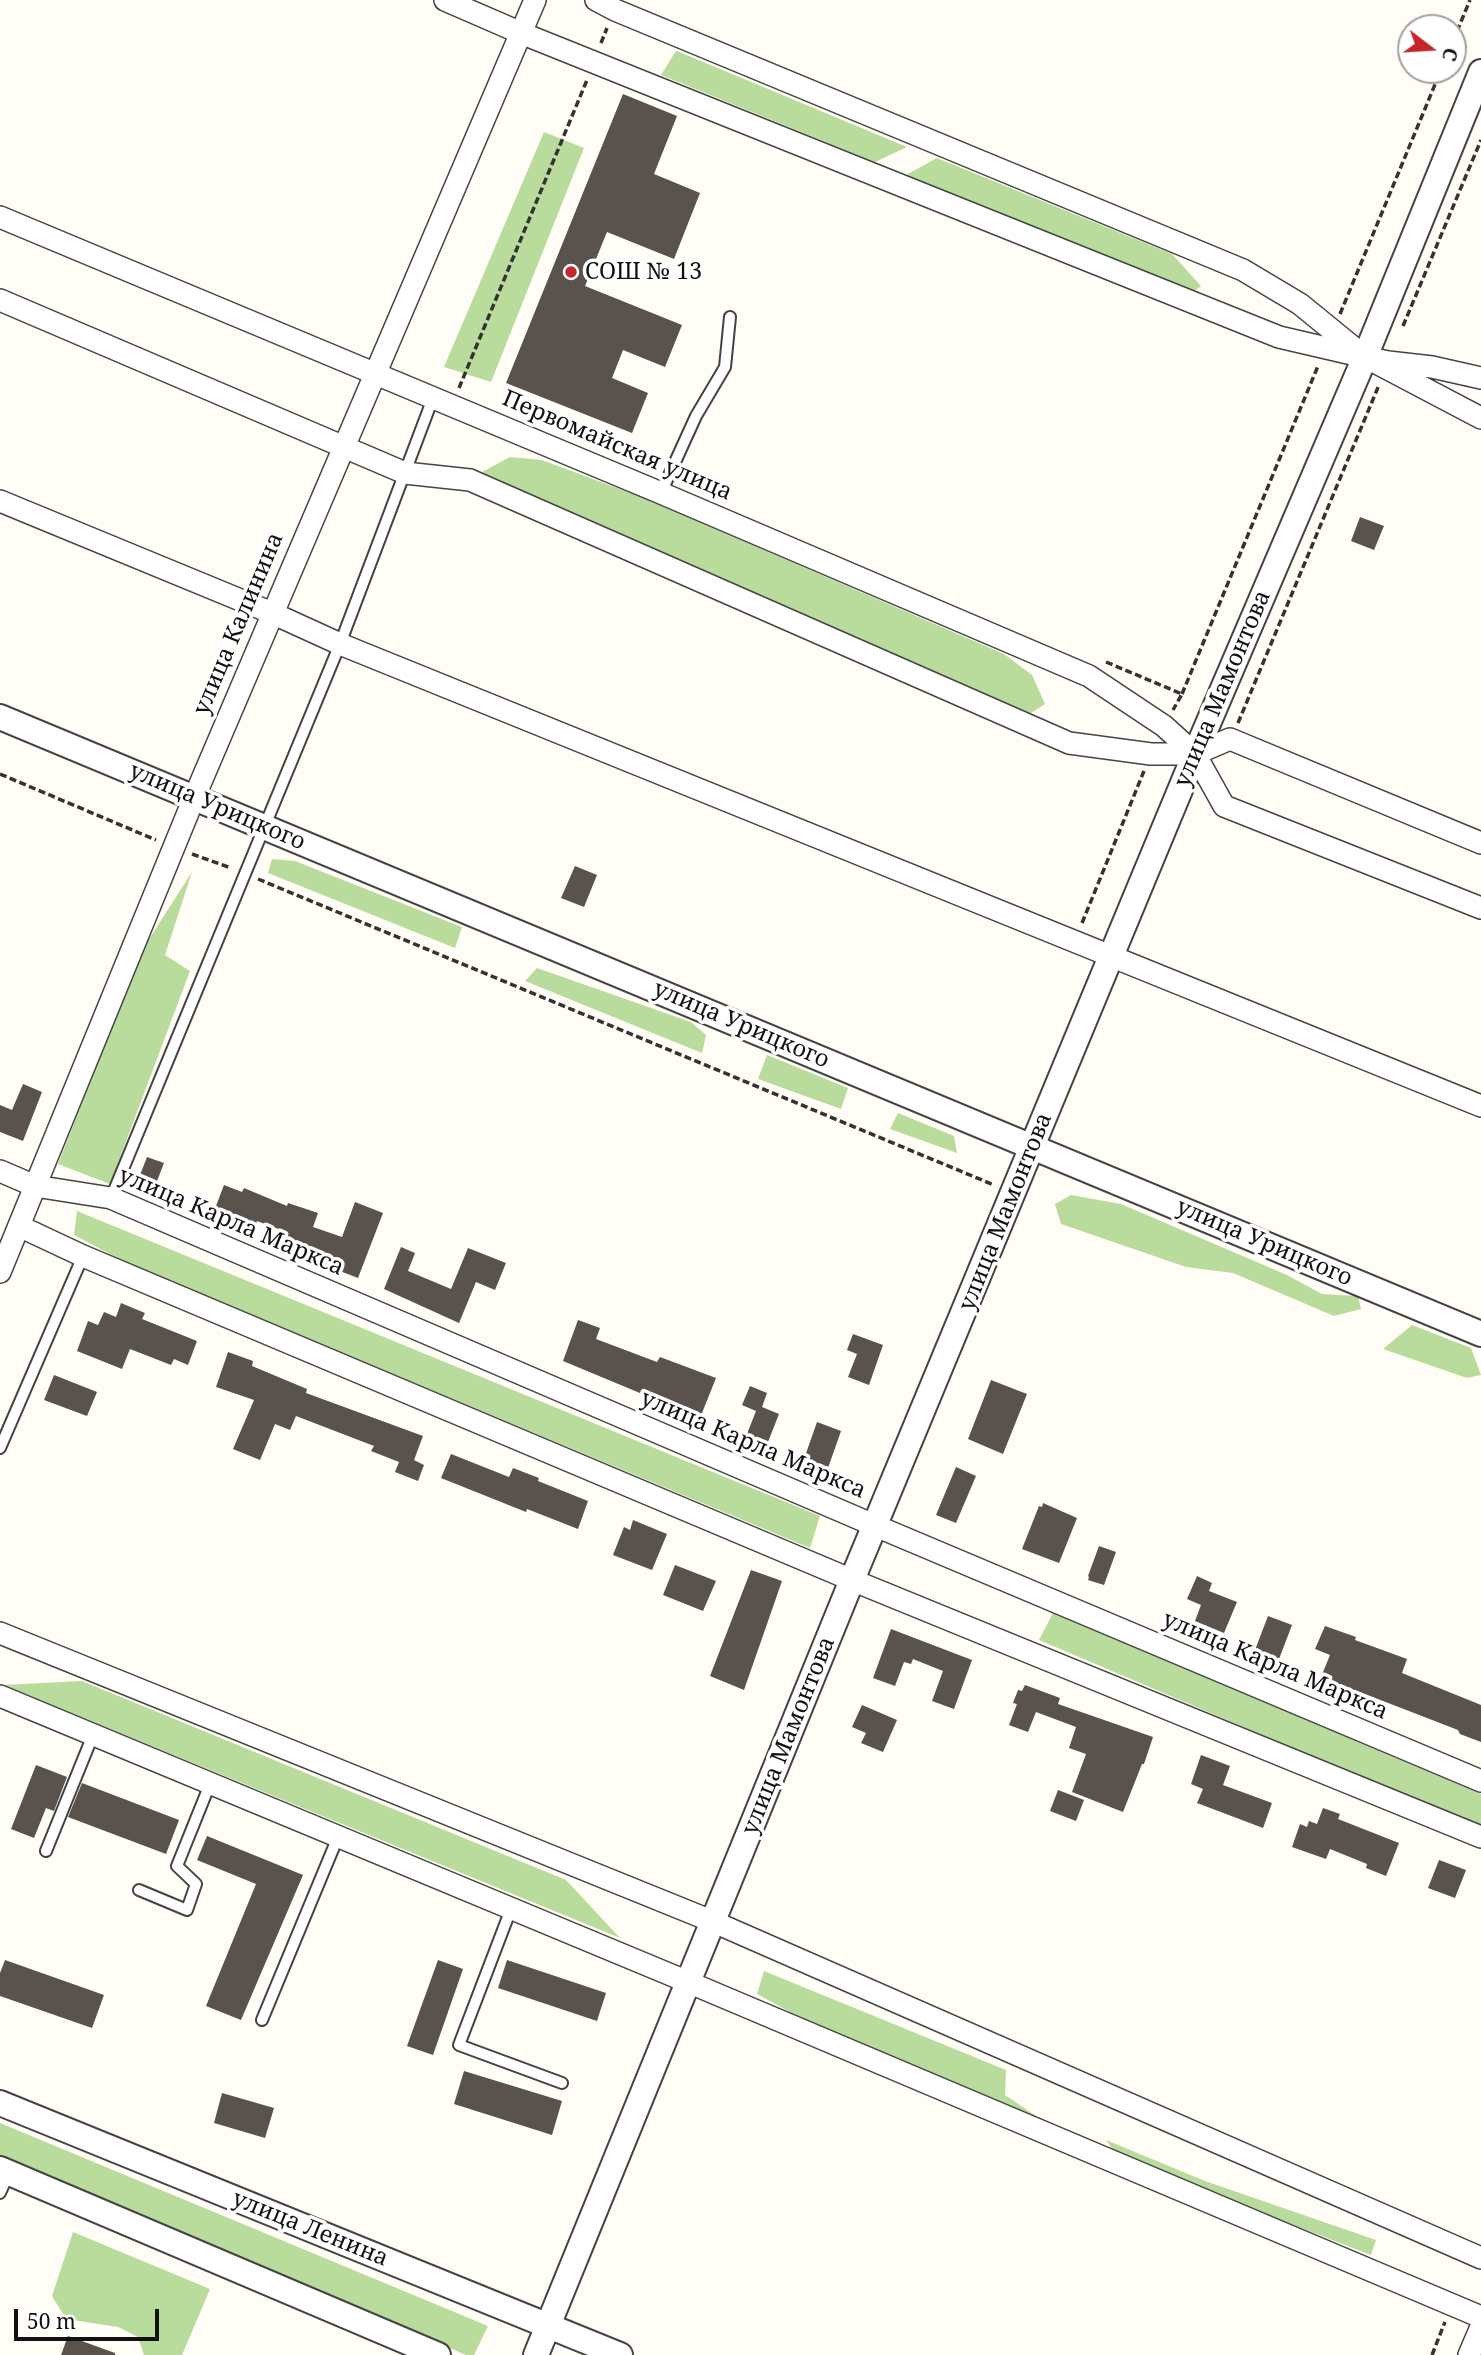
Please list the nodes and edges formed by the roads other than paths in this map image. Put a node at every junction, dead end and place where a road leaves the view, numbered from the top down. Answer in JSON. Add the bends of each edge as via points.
{"nodes":[{"id":1,"x":445,"y":0,"type":"edge"},
{"id":2,"x":535,"y":0,"type":"edge"},
{"id":3,"x":596,"y":0,"type":"edge"},
{"id":4,"x":521,"y":33,"type":"junction"},
{"id":5,"x":1481,"y":72,"type":"edge"},
{"id":6,"x":0,"y":217,"type":"edge"},
{"id":7,"x":0,"y":300,"type":"edge"},
{"id":8,"x":730,"y":317,"type":"dead end"},
{"id":9,"x":1330,"y":339,"type":"junction"},
{"id":10,"x":1380,"y":362,"type":"junction"},
{"id":11,"x":376,"y":373,"type":"junction"},
{"id":12,"x":1481,"y":378,"type":"edge"},
{"id":13,"x":430,"y":406,"type":"dead end"},
{"id":14,"x":1481,"y":418,"type":"edge"},
{"id":15,"x":345,"y":447,"type":"junction"},
{"id":16,"x":405,"y":472,"type":"junction"},
{"id":17,"x":661,"y":493,"type":"junction"},
{"id":18,"x":0,"y":501,"type":"edge"},
{"id":19,"x":272,"y":613,"type":"junction"},
{"id":20,"x":340,"y":644,"type":"junction"},
{"id":21,"x":0,"y":717,"type":"edge"},
{"id":22,"x":1195,"y":754,"type":"junction"},
{"id":23,"x":194,"y":798,"type":"junction"},
{"id":24,"x":264,"y":827,"type":"junction"},
{"id":25,"x":1481,"y":843,"type":"edge"},
{"id":26,"x":1481,"y":908,"type":"edge"},
{"id":27,"x":1111,"y":957,"type":"junction"},
{"id":28,"x":1481,"y":1106,"type":"edge"},
{"id":29,"x":1033,"y":1146,"type":"junction"},
{"id":30,"x":0,"y":1171,"type":"edge"},
{"id":31,"x":35,"y":1186,"type":"junction"},
{"id":32,"x":111,"y":1198,"type":"junction"},
{"id":33,"x":19,"y":1226,"type":"junction"},
{"id":34,"x":83,"y":1256,"type":"junction"},
{"id":35,"x":0,"y":1272,"type":"edge"},
{"id":36,"x":1481,"y":1334,"type":"edge"},
{"id":37,"x":0,"y":1448,"type":"edge"},
{"id":38,"x":876,"y":1526,"type":"junction"},
{"id":39,"x":852,"y":1580,"type":"junction"},
{"id":40,"x":0,"y":1633,"type":"edge"},
{"id":41,"x":0,"y":1696,"type":"edge"},
{"id":42,"x":93,"y":1735,"type":"junction"},
{"id":43,"x":1481,"y":1781,"type":"edge"},
{"id":44,"x":211,"y":1784,"type":"junction"},
{"id":45,"x":338,"y":1837,"type":"junction"},
{"id":46,"x":1481,"y":1837,"type":"edge"},
{"id":47,"x":46,"y":1851,"type":"dead end"},
{"id":48,"x":139,"y":1890,"type":"dead end"},
{"id":49,"x":511,"y":1909,"type":"junction"},
{"id":50,"x":714,"y":1922,"type":"junction"},
{"id":51,"x":688,"y":1982,"type":"junction"},
{"id":52,"x":262,"y":2020,"type":"dead end"},
{"id":53,"x":562,"y":2083,"type":"dead end"},
{"id":54,"x":0,"y":2103,"type":"edge"},
{"id":55,"x":3,"y":2178,"type":"edge"},
{"id":56,"x":1481,"y":2258,"type":"edge"},
{"id":57,"x":1481,"y":2317,"type":"edge"},
{"id":58,"x":548,"y":2326,"type":"junction"},
{"id":59,"x":1481,"y":2327,"type":"edge"},
{"id":60,"x":438,"y":2355,"type":"edge"},
{"id":61,"x":536,"y":2355,"type":"edge"},
{"id":62,"x":621,"y":2355,"type":"edge"},
{"id":63,"x":1469,"y":2355,"type":"edge"}],
"edges":[{"from":1,"to":4,"type":"street"},
{"from":2,"to":4,"type":"street","name":"улица Калинина"},
{"from":3,"to":9,"type":"street","via":[[1243,270],[1300,304]]},
{"from":4,"to":9,"type":"street","via":[[1279,337]]},
{"from":4,"to":11,"type":"street","name":"улица Калинина"},
{"from":5,"to":10,"type":"street","name":"улица Мамонтова"},
{"from":6,"to":11,"type":"street","name":"Первомайская улица"},
{"from":7,"to":15,"type":"street"},
{"from":8,"to":17,"type":"lane","via":[[725,367],[696,416]]},
{"from":9,"to":10,"type":"street"},
{"from":10,"to":12,"type":"street"},
{"from":10,"to":14,"type":"street"},
{"from":10,"to":22,"type":"street","name":"улица Мамонтова"},
{"from":11,"to":15,"type":"street","name":"улица Калинина"},
{"from":11,"to":17,"type":"street","name":"Первомайская улица"},
{"from":13,"to":16,"type":"lane"},
{"from":15,"to":16,"type":"street"},
{"from":15,"to":19,"type":"street","name":"улица Калинина"},
{"from":16,"to":20,"type":"lane"},
{"from":16,"to":22,"type":"street","via":[[470,480],[1069,743],[1151,754]]},
{"from":17,"to":22,"type":"street","name":"Первомайская улица","via":[[1090,676],[1164,726]]},
{"from":18,"to":19,"type":"street"},
{"from":19,"to":20,"type":"street"},
{"from":19,"to":23,"type":"street","name":"улица Калинина"},
{"from":20,"to":24,"type":"lane"},
{"from":20,"to":27,"type":"street"},
{"from":21,"to":23,"type":"street","name":"улица Урицкого"},
{"from":22,"to":25,"type":"street","via":[[1230,739]]},
{"from":22,"to":26,"type":"street","name":"Первомайская улица","via":[[1224,806]]},
{"from":22,"to":27,"type":"street","name":"улица Мамонтова"},
{"from":23,"to":24,"type":"street","name":"улица Урицкого"},
{"from":23,"to":31,"type":"street","name":"улица Калинина"},
{"from":24,"to":29,"type":"street","name":"улица Урицкого"},
{"from":24,"to":32,"type":"lane"},
{"from":27,"to":28,"type":"street"},
{"from":27,"to":29,"type":"street","name":"улица Мамонтова"},
{"from":29,"to":36,"type":"street","name":"улица Урицкого"},
{"from":29,"to":38,"type":"street","name":"улица Мамонтова"},
{"from":30,"to":31,"type":"street","name":"улица Карла Маркса"},
{"from":31,"to":32,"type":"street","name":"улица Карла Маркса"},
{"from":31,"to":33,"type":"street","name":"улица Калинина"},
{"from":32,"to":38,"type":"street","name":"улица Карла Маркса"},
{"from":33,"to":34,"type":"street"},
{"from":33,"to":35,"type":"street","name":"улица Калинина"},
{"from":34,"to":37,"type":"lane"},
{"from":34,"to":39,"type":"street"},
{"from":38,"to":39,"type":"street","name":"улица Мамонтова"},
{"from":38,"to":43,"type":"street","name":"улица Карла Маркса"},
{"from":39,"to":46,"type":"street"},
{"from":39,"to":50,"type":"street","name":"улица Мамонтова"},
{"from":40,"to":50,"type":"street"},
{"from":41,"to":42,"type":"street"},
{"from":42,"to":44,"type":"street"},
{"from":42,"to":47,"type":"lane"},
{"from":44,"to":45,"type":"street"},
{"from":44,"to":48,"type":"lane","via":[[177,1866],[196,1884],[187,1910]]},
{"from":45,"to":49,"type":"street"},
{"from":45,"to":52,"type":"lane"},
{"from":49,"to":51,"type":"street"},
{"from":49,"to":53,"type":"lane","via":[[459,2045]]},
{"from":50,"to":51,"type":"street","name":"улица Мамонтова"},
{"from":50,"to":56,"type":"street"},
{"from":51,"to":57,"type":"street"},
{"from":51,"to":58,"type":"street","name":"улица Мамонтова"},
{"from":54,"to":58,"type":"street","name":"улица Ленина"},
{"from":55,"to":60,"type":"street"},
{"from":58,"to":61,"type":"street","name":"улица Мамонтова"},
{"from":58,"to":62,"type":"street","name":"улица Ленина"},
{"from":59,"to":63,"type":"street"}]}
